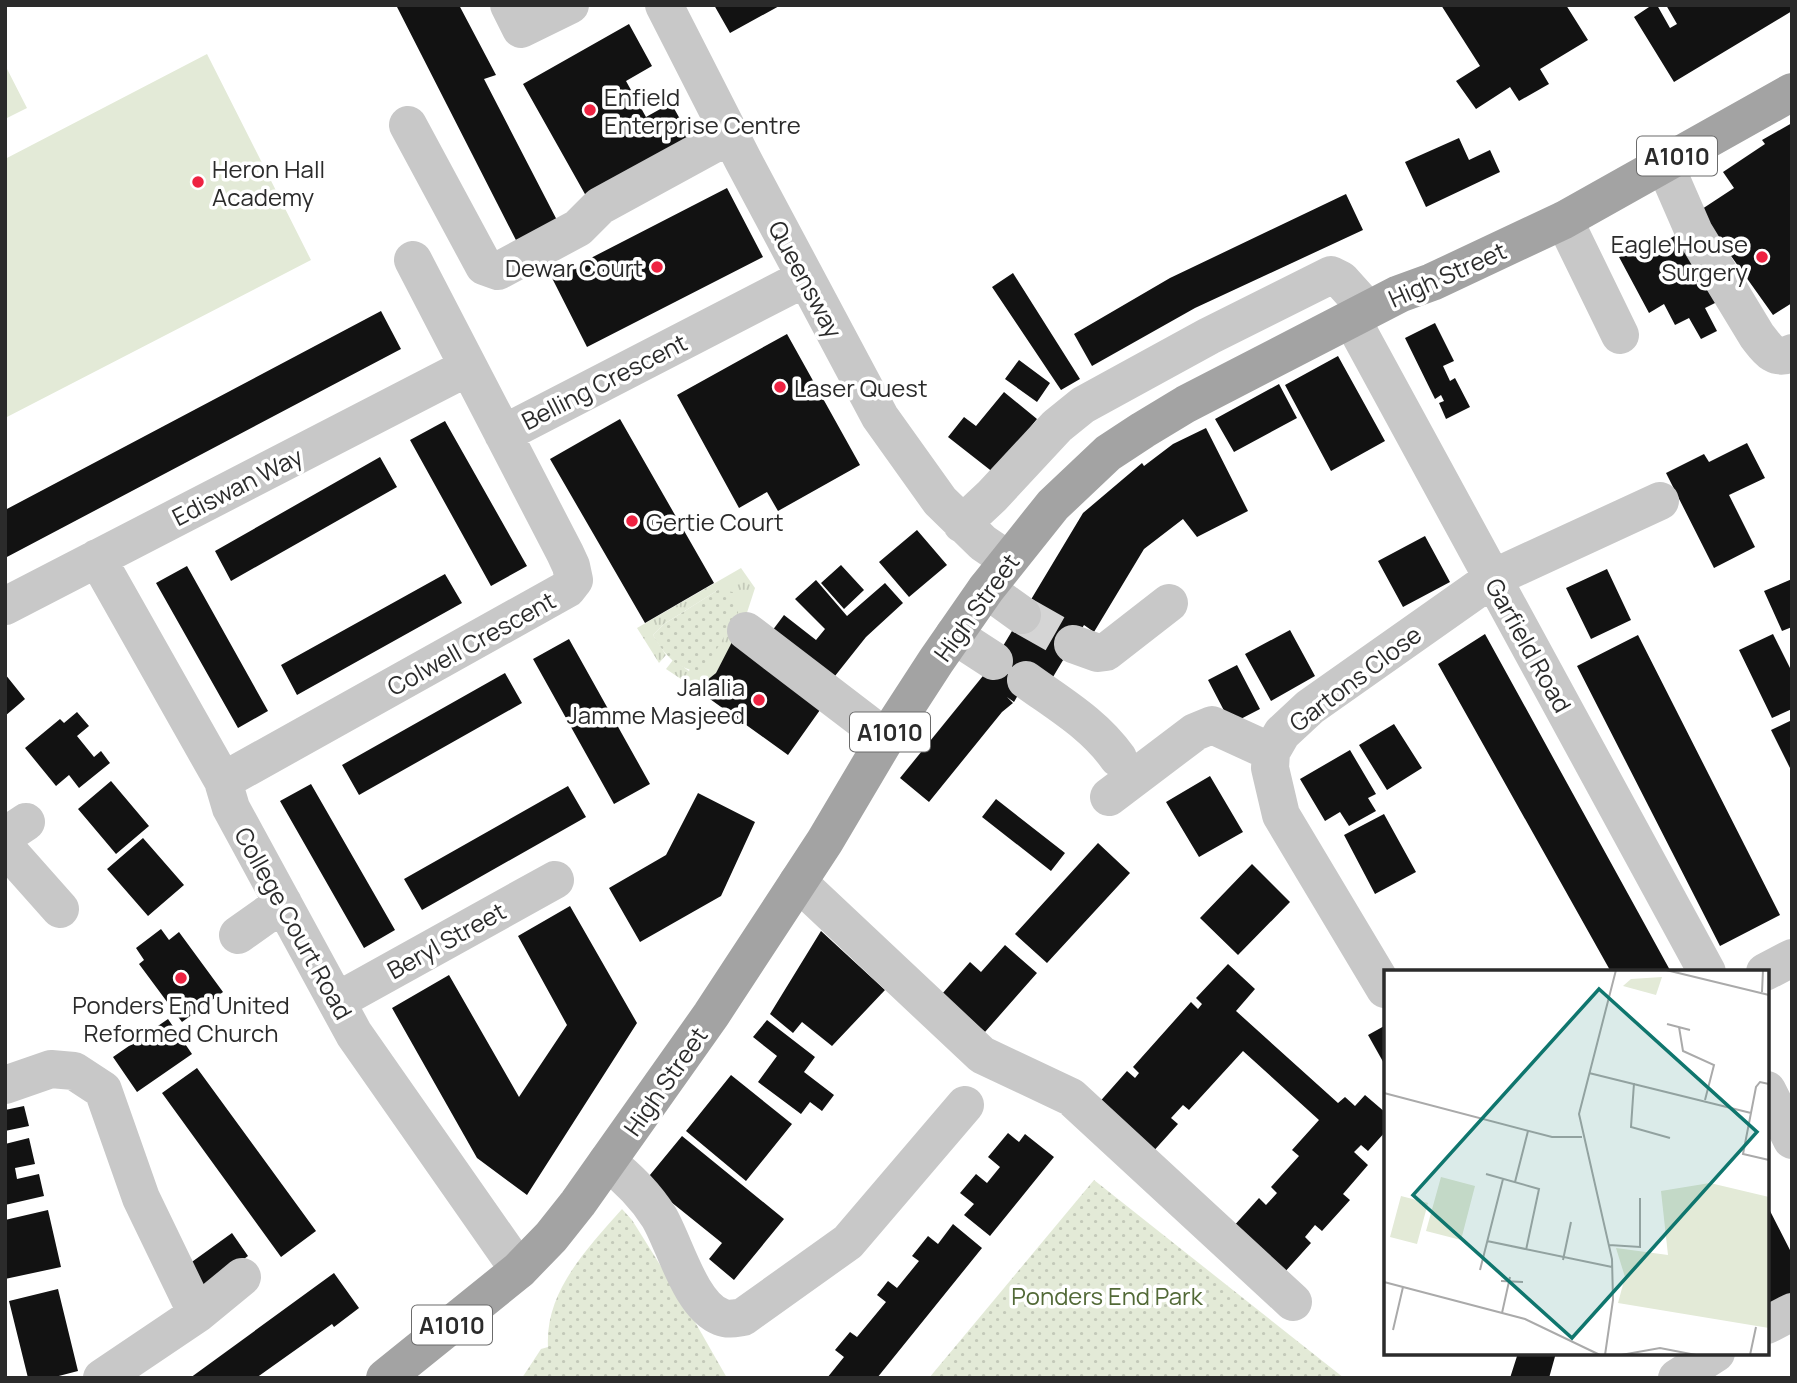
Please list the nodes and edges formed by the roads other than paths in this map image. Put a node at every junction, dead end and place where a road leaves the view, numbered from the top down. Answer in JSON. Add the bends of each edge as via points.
{"nodes":[{"id":1,"x":509,"y":5,"type":"edge"},
{"id":2,"x":570,"y":5,"type":"edge"},
{"id":3,"x":664,"y":5,"type":"edge"},
{"id":4,"x":1791,"y":93,"type":"edge"},
{"id":5,"x":408,"y":125,"type":"dead end"},
{"id":6,"x":730,"y":135,"type":"junction"},
{"id":7,"x":1664,"y":163,"type":"junction"},
{"id":8,"x":1564,"y":220,"type":"junction"},
{"id":9,"x":414,"y":260,"type":"dead end"},
{"id":10,"x":805,"y":278,"type":"junction"},
{"id":11,"x":1360,"y":314,"type":"junction"},
{"id":12,"x":1620,"y":335,"type":"dead end"},
{"id":13,"x":1792,"y":353,"type":"edge"},
{"id":14,"x":468,"y":367,"type":"junction"},
{"id":15,"x":1083,"y":405,"type":"junction"},
{"id":16,"x":503,"y":434,"type":"junction"},
{"id":17,"x":1115,"y":448,"type":"junction"},
{"id":18,"x":1660,"y":501,"type":"dead end"},
{"id":19,"x":962,"y":524,"type":"junction"},
{"id":20,"x":97,"y":558,"type":"junction"},
{"id":21,"x":998,"y":575,"type":"junction"},
{"id":22,"x":1493,"y":578,"type":"junction"},
{"id":23,"x":1169,"y":603,"type":"dead end"},
{"id":24,"x":5,"y":606,"type":"edge"},
{"id":25,"x":1022,"y":615,"type":"tunnel mouth"},
{"id":26,"x":746,"y":631,"type":"dead end"},
{"id":27,"x":954,"y":635,"type":"junction"},
{"id":28,"x":1073,"y":644,"type":"tunnel mouth"},
{"id":29,"x":994,"y":661,"type":"dead end"},
{"id":30,"x":1026,"y":680,"type":"dead end"},
{"id":31,"x":886,"y":738,"type":"junction"},
{"id":32,"x":1271,"y":752,"type":"junction"},
{"id":33,"x":1118,"y":758,"type":"dead end"},
{"id":34,"x":223,"y":781,"type":"junction"},
{"id":35,"x":1109,"y":797,"type":"dead end"},
{"id":36,"x":12,"y":835,"type":"edge"},
{"id":37,"x":555,"y":880,"type":"dead end"},
{"id":38,"x":798,"y":882,"type":"junction"},
{"id":39,"x":283,"y":903,"type":"junction"},
{"id":40,"x":60,"y":909,"type":"dead end"},
{"id":41,"x":238,"y":935,"type":"dead end"},
{"id":42,"x":1792,"y":958,"type":"edge"},
{"id":43,"x":1706,"y":970,"type":"edge"},
{"id":44,"x":1769,"y":970,"type":"edge"},
{"id":45,"x":1384,"y":987,"type":"edge"},
{"id":46,"x":337,"y":1000,"type":"junction"},
{"id":47,"x":5,"y":1085,"type":"edge"},
{"id":48,"x":1769,"y":1094,"type":"edge"},
{"id":49,"x":965,"y":1105,"type":"dead end"},
{"id":50,"x":1792,"y":1140,"type":"edge"},
{"id":51,"x":607,"y":1162,"type":"junction"},
{"id":52,"x":519,"y":1270,"type":"junction"},
{"id":53,"x":242,"y":1278,"type":"dead end"},
{"id":54,"x":1293,"y":1303,"type":"dead end"},
{"id":55,"x":1792,"y":1312,"type":"edge"},
{"id":56,"x":197,"y":1314,"type":"junction"},
{"id":57,"x":1769,"y":1324,"type":"edge"},
{"id":58,"x":1714,"y":1355,"type":"edge"},
{"id":59,"x":102,"y":1378,"type":"edge"},
{"id":60,"x":385,"y":1378,"type":"edge"},
{"id":61,"x":1677,"y":1378,"type":"edge"}],
"edges":[{"from":1,"to":2,"type":"street","via":[[521,29]]},
{"from":3,"to":6,"type":"street","name":"Queensway"},
{"from":4,"to":7,"type":"main road","name":"High Street","number":"A1010"},
{"from":5,"to":6,"type":"street","via":[[484,266],[499,271],[578,228],[600,206]]},
{"from":6,"to":10,"type":"street","name":"Queensway"},
{"from":7,"to":8,"type":"main road","name":"High Street","number":"A1010"},
{"from":7,"to":13,"type":"street","via":[[1694,232],[1757,336],[1769,352],[1779,356]]},
{"from":8,"to":11,"type":"main road","name":"High Street","number":"A1010"},
{"from":8,"to":12,"type":"street"},
{"from":9,"to":14,"type":"street","name":"Belling Crescent"},
{"from":10,"to":16,"type":"street","name":"Belling Crescent"},
{"from":10,"to":19,"type":"street","name":"Queensway","via":[[880,417]]},
{"from":11,"to":15,"type":"street","name":"Garfield Road","via":[[1341,280],[1331,275]]},
{"from":11,"to":17,"type":"main road","name":"High Street","number":"A1010","via":[[1186,404]]},
{"from":11,"to":22,"type":"street","name":"Garfield Road"},
{"from":14,"to":16,"type":"street","name":"Belling Crescent"},
{"from":14,"to":20,"type":"street","name":"Ediswan Way"},
{"from":15,"to":17,"type":"street"},
{"from":15,"to":19,"type":"street","via":[[1056,426]]},
{"from":16,"to":34,"type":"street","name":"Colwell Crescent","via":[[571,566],[574,580],[570,585]]},
{"from":17,"to":21,"type":"main road","name":"High Street","number":"A1010","via":[[1053,505]]},
{"from":18,"to":22,"type":"street","name":"Gartons Close"},
{"from":19,"to":21,"type":"street","name":"Queensway"},
{"from":20,"to":24,"type":"street","name":"Ediswan Way"},
{"from":20,"to":34,"type":"street","name":"College Court Road"},
{"from":21,"to":25,"type":"street","name":"Queensway"},
{"from":21,"to":27,"type":"main road","name":"High Street","number":"A1010"},
{"from":22,"to":32,"type":"street","name":"Gartons Close","via":[[1310,707],[1282,733]]},
{"from":22,"to":43,"type":"street","name":"Garfield Road"},
{"from":23,"to":28,"type":"street","via":[[1106,653]]},
{"from":26,"to":31,"type":"street"},
{"from":27,"to":29,"type":"street"},
{"from":27,"to":31,"type":"main road","name":"High Street","number":"A1010"},
{"from":30,"to":33,"type":"street","via":[[1085,722]]},
{"from":31,"to":38,"type":"main road","name":"High Street","number":"A1010"},
{"from":32,"to":35,"type":"street","via":[[1212,725],[1195,732]]},
{"from":32,"to":45,"type":"street","name":"Gartons Close","via":[[1281,815]]},
{"from":34,"to":39,"type":"street","name":"College Court Road","via":[[232,808]]},
{"from":36,"to":40,"type":"street"},
{"from":37,"to":46,"type":"street","name":"Beryl Street"},
{"from":38,"to":51,"type":"main road","name":"High Street","number":"A1010"},
{"from":38,"to":54,"type":"street","via":[[982,1055],[1071,1097]]},
{"from":39,"to":41,"type":"street"},
{"from":39,"to":46,"type":"street","name":"College Court Road"},
{"from":42,"to":44,"type":"street"},
{"from":46,"to":52,"type":"street","name":"College Court Road","via":[[354,1034]]},
{"from":47,"to":56,"type":"street","via":[[51,1069],[74,1071],[103,1090],[141,1198]]},
{"from":48,"to":50,"type":"street"},
{"from":49,"to":51,"type":"street","via":[[848,1242],[743,1317],[731,1319],[707,1307],[654,1210],[631,1180]]},
{"from":51,"to":52,"type":"main road","name":"High Street","number":"A1010","via":[[551,1237]]},
{"from":52,"to":60,"type":"main road","name":"High Street","number":"A1010"},
{"from":53,"to":56,"type":"street"},
{"from":55,"to":57,"type":"street"},
{"from":56,"to":59,"type":"street"},
{"from":58,"to":61,"type":"street"}]}
